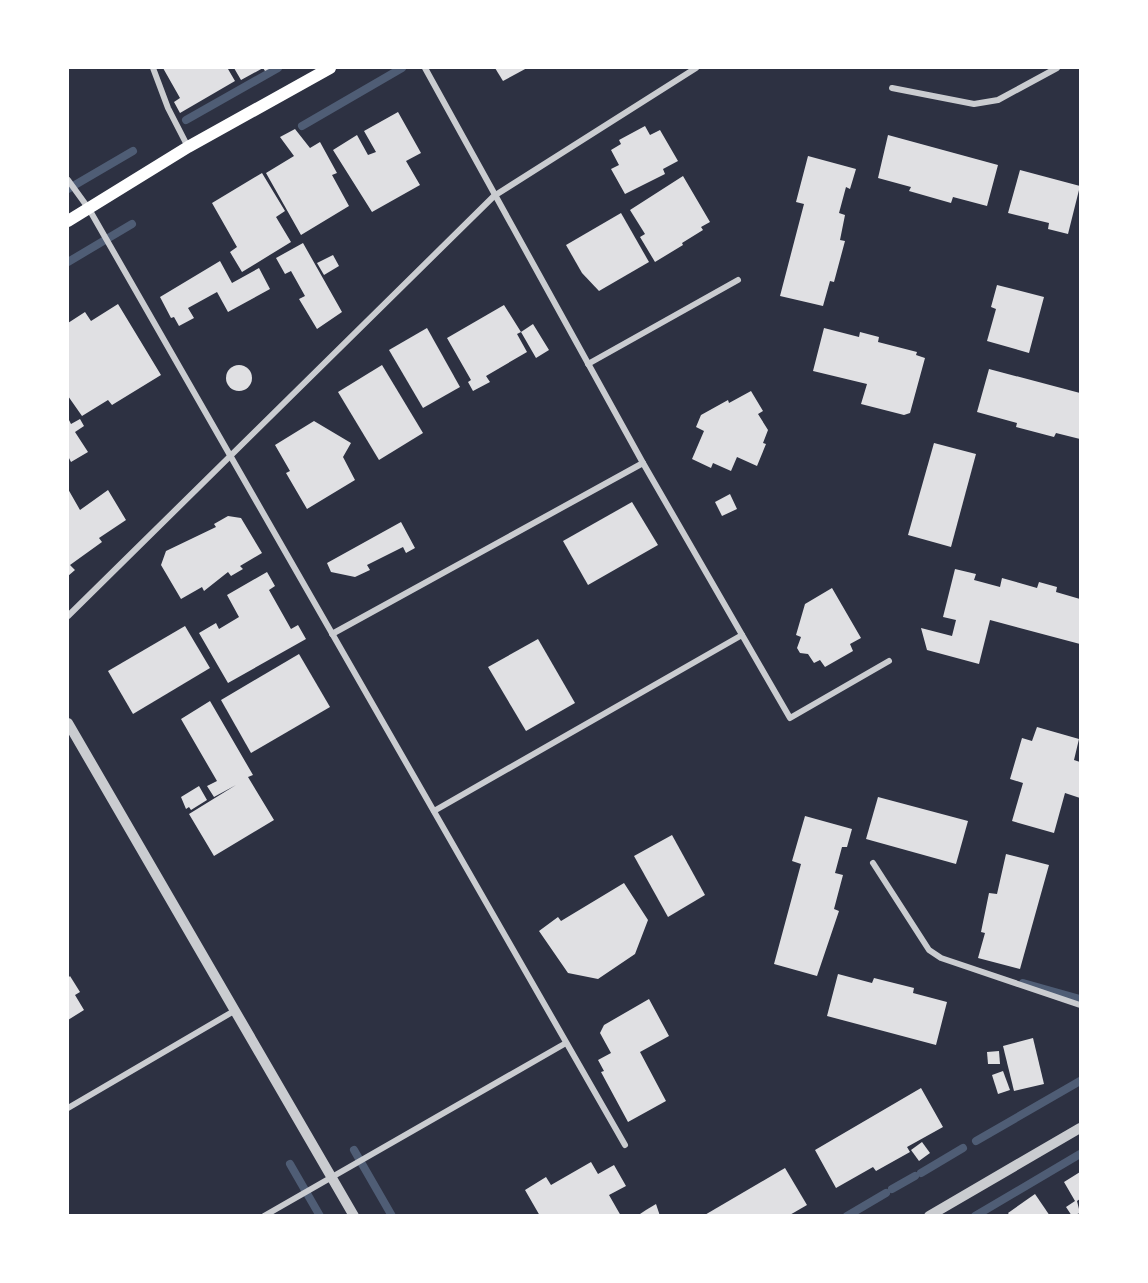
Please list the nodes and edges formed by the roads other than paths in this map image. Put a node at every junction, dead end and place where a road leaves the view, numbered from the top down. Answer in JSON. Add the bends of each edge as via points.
{"nodes":[{"id":1,"x":153,"y":68,"type":"edge"},
{"id":2,"x":330,"y":68,"type":"edge"},
{"id":3,"x":425,"y":68,"type":"edge"},
{"id":4,"x":696,"y":68,"type":"edge"},
{"id":5,"x":1057,"y":68,"type":"edge"},
{"id":6,"x":892,"y":88,"type":"dead end"},
{"id":7,"x":188,"y":147,"type":"junction"},
{"id":8,"x":68,"y":180,"type":"edge"},
{"id":9,"x":495,"y":196,"type":"junction"},
{"id":10,"x":89,"y":209,"type":"junction"},
{"id":11,"x":68,"y":221,"type":"edge"},
{"id":12,"x":738,"y":280,"type":"dead end"},
{"id":13,"x":588,"y":364,"type":"junction"},
{"id":14,"x":230,"y":456,"type":"junction"},
{"id":15,"x":643,"y":463,"type":"junction"},
{"id":16,"x":68,"y":616,"type":"edge"},
{"id":17,"x":332,"y":634,"type":"junction"},
{"id":18,"x":742,"y":635,"type":"junction"},
{"id":19,"x":889,"y":661,"type":"dead end"},
{"id":20,"x":68,"y":723,"type":"edge"},
{"id":21,"x":434,"y":811,"type":"junction"},
{"id":22,"x":873,"y":863,"type":"dead end"},
{"id":23,"x":1080,"y":1005,"type":"edge"},
{"id":24,"x":234,"y":1011,"type":"junction"},
{"id":25,"x":566,"y":1043,"type":"junction"},
{"id":26,"x":68,"y":1108,"type":"edge"},
{"id":27,"x":1080,"y":1128,"type":"edge"},
{"id":28,"x":625,"y":1145,"type":"dead end"},
{"id":29,"x":331,"y":1175,"type":"junction"},
{"id":30,"x":264,"y":1215,"type":"edge"},
{"id":31,"x":354,"y":1215,"type":"edge"},
{"id":32,"x":929,"y":1215,"type":"edge"}],
"edges":[{"from":1,"to":7,"type":"street"},
{"from":2,"to":7,"type":"main road"},
{"from":3,"to":9,"type":"street"},
{"from":4,"to":9,"type":"street"},
{"from":5,"to":6,"type":"street","via":[[999,100],[974,104]]},
{"from":7,"to":10,"type":"main road"},
{"from":8,"to":10,"type":"street"},
{"from":9,"to":13,"type":"street"},
{"from":9,"to":14,"type":"street"},
{"from":10,"to":11,"type":"main road"},
{"from":10,"to":14,"type":"street"},
{"from":12,"to":13,"type":"street"},
{"from":13,"to":15,"type":"street"},
{"from":14,"to":16,"type":"street"},
{"from":14,"to":17,"type":"street"},
{"from":15,"to":17,"type":"street"},
{"from":15,"to":18,"type":"street"},
{"from":17,"to":21,"type":"street"},
{"from":18,"to":19,"type":"street","via":[[790,718]]},
{"from":18,"to":21,"type":"street"},
{"from":20,"to":24,"type":"street"},
{"from":21,"to":25,"type":"street"},
{"from":22,"to":23,"type":"street","via":[[929,950],[941,958]]},
{"from":24,"to":26,"type":"street"},
{"from":24,"to":29,"type":"street"},
{"from":25,"to":28,"type":"street"},
{"from":25,"to":29,"type":"street"},
{"from":27,"to":32,"type":"street"},
{"from":29,"to":30,"type":"street"},
{"from":29,"to":31,"type":"street"}]}
